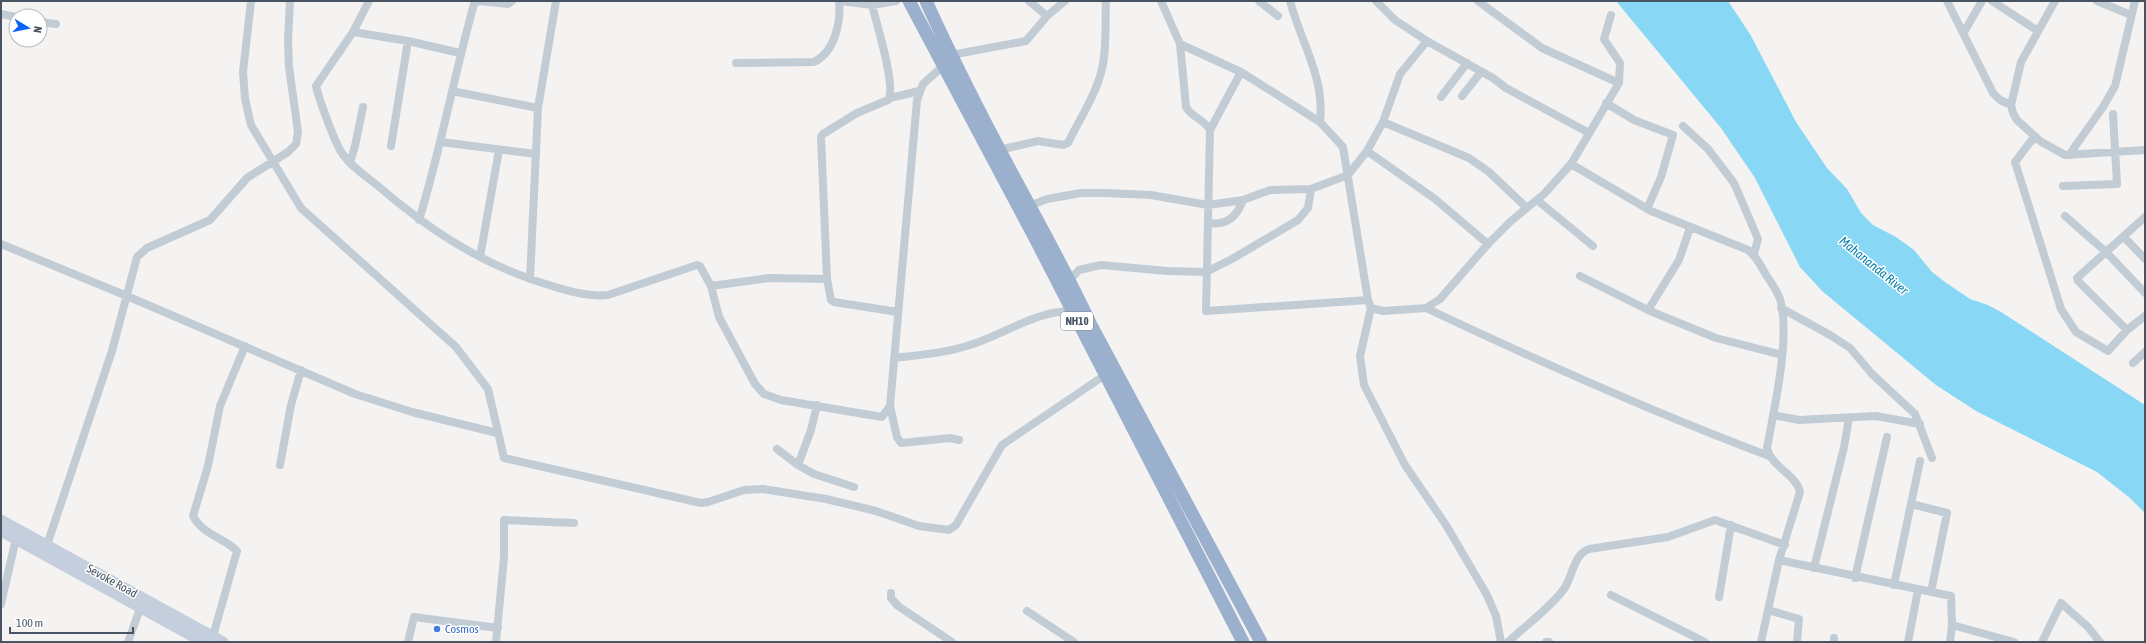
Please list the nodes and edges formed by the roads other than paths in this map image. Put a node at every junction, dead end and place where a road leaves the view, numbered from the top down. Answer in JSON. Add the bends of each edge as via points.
{"nodes":[{"id":1,"x":251,"y":1,"type":"edge"},
{"id":2,"x":290,"y":1,"type":"edge"},
{"id":3,"x":369,"y":1,"type":"edge"},
{"id":4,"x":479,"y":1,"type":"edge"},
{"id":5,"x":512,"y":1,"type":"edge"},
{"id":6,"x":556,"y":1,"type":"edge"},
{"id":7,"x":840,"y":1,"type":"edge"},
{"id":8,"x":896,"y":1,"type":"edge"},
{"id":9,"x":909,"y":1,"type":"edge"},
{"id":10,"x":926,"y":1,"type":"edge"},
{"id":11,"x":1030,"y":1,"type":"edge"},
{"id":12,"x":1065,"y":1,"type":"edge"},
{"id":13,"x":1106,"y":1,"type":"edge"},
{"id":14,"x":1161,"y":1,"type":"edge"},
{"id":15,"x":1259,"y":1,"type":"edge"},
{"id":16,"x":1290,"y":1,"type":"edge"},
{"id":17,"x":1376,"y":1,"type":"edge"},
{"id":18,"x":1478,"y":1,"type":"edge"},
{"id":19,"x":1947,"y":1,"type":"edge"},
{"id":20,"x":1982,"y":1,"type":"edge"},
{"id":21,"x":1992,"y":1,"type":"edge"},
{"id":22,"x":2055,"y":1,"type":"edge"},
{"id":23,"x":2097,"y":1,"type":"edge"},
{"id":24,"x":2135,"y":1,"type":"edge"},
{"id":25,"x":872,"y":5,"type":"junction"},
{"id":26,"x":1611,"y":15,"type":"dead end"},
{"id":27,"x":2131,"y":15,"type":"junction"},
{"id":28,"x":1047,"y":16,"type":"junction"},
{"id":29,"x":1278,"y":16,"type":"dead end"},
{"id":30,"x":48,"y":23,"type":"edge"},
{"id":31,"x":56,"y":24,"type":"dead end"},
{"id":32,"x":2038,"y":31,"type":"junction"},
{"id":33,"x":353,"y":32,"type":"junction"},
{"id":34,"x":1964,"y":32,"type":"junction"},
{"id":35,"x":408,"y":41,"type":"junction"},
{"id":36,"x":1427,"y":41,"type":"junction"},
{"id":37,"x":1180,"y":44,"type":"junction"},
{"id":38,"x":460,"y":53,"type":"junction"},
{"id":39,"x":951,"y":55,"type":"junction"},
{"id":40,"x":1467,"y":63,"type":"junction"},
{"id":41,"x":736,"y":64,"type":"dead end"},
{"id":42,"x":942,"y":67,"type":"junction"},
{"id":43,"x":1241,"y":72,"type":"junction"},
{"id":44,"x":1481,"y":72,"type":"junction"},
{"id":45,"x":1619,"y":83,"type":"junction"},
{"id":46,"x":452,"y":91,"type":"junction"},
{"id":47,"x":919,"y":91,"type":"junction"},
{"id":48,"x":1462,"y":96,"type":"dead end"},
{"id":49,"x":1441,"y":97,"type":"dead end"},
{"id":50,"x":890,"y":98,"type":"junction"},
{"id":51,"x":1606,"y":103,"type":"junction"},
{"id":52,"x":2011,"y":105,"type":"junction"},
{"id":53,"x":363,"y":107,"type":"dead end"},
{"id":54,"x":538,"y":108,"type":"junction"},
{"id":55,"x":2113,"y":114,"type":"dead end"},
{"id":56,"x":1320,"y":122,"type":"junction"},
{"id":57,"x":1383,"y":122,"type":"junction"},
{"id":58,"x":1683,"y":126,"type":"dead end"},
{"id":59,"x":1210,"y":130,"type":"junction"},
{"id":60,"x":1589,"y":133,"type":"junction"},
{"id":61,"x":2035,"y":136,"type":"junction"},
{"id":62,"x":441,"y":142,"type":"junction"},
{"id":63,"x":391,"y":146,"type":"dead end"},
{"id":64,"x":499,"y":150,"type":"junction"},
{"id":65,"x":999,"y":150,"type":"junction"},
{"id":66,"x":2145,"y":150,"type":"edge"},
{"id":67,"x":1367,"y":151,"type":"junction"},
{"id":68,"x":2114,"y":152,"type":"junction"},
{"id":69,"x":536,"y":154,"type":"junction"},
{"id":70,"x":2069,"y":155,"type":"junction"},
{"id":71,"x":273,"y":161,"type":"junction"},
{"id":72,"x":350,"y":163,"type":"junction"},
{"id":73,"x":1571,"y":164,"type":"junction"},
{"id":74,"x":1348,"y":175,"type":"junction"},
{"id":75,"x":2063,"y":186,"type":"dead end"},
{"id":76,"x":1311,"y":189,"type":"junction"},
{"id":77,"x":1243,"y":200,"type":"junction"},
{"id":78,"x":1537,"y":200,"type":"junction"},
{"id":79,"x":1208,"y":205,"type":"junction"},
{"id":80,"x":1029,"y":206,"type":"junction"},
{"id":81,"x":1527,"y":208,"type":"junction"},
{"id":82,"x":1647,"y":208,"type":"junction"},
{"id":83,"x":2065,"y":216,"type":"dead end"},
{"id":84,"x":2145,"y":217,"type":"edge"},
{"id":85,"x":419,"y":220,"type":"junction"},
{"id":86,"x":1208,"y":223,"type":"junction"},
{"id":87,"x":1690,"y":228,"type":"junction"},
{"id":88,"x":2124,"y":237,"type":"junction"},
{"id":89,"x":1,"y":244,"type":"edge"},
{"id":90,"x":1488,"y":244,"type":"junction"},
{"id":91,"x":1593,"y":246,"type":"dead end"},
{"id":92,"x":2106,"y":252,"type":"junction"},
{"id":93,"x":1754,"y":254,"type":"junction"},
{"id":94,"x":480,"y":257,"type":"junction"},
{"id":95,"x":2145,"y":259,"type":"edge"},
{"id":96,"x":1206,"y":272,"type":"junction"},
{"id":97,"x":1580,"y":276,"type":"dead end"},
{"id":98,"x":530,"y":279,"type":"junction"},
{"id":99,"x":827,"y":279,"type":"junction"},
{"id":100,"x":1065,"y":284,"type":"junction"},
{"id":101,"x":710,"y":286,"type":"junction"},
{"id":102,"x":2145,"y":293,"type":"edge"},
{"id":103,"x":127,"y":296,"type":"junction"},
{"id":104,"x":1370,"y":304,"type":"junction"},
{"id":105,"x":1426,"y":308,"type":"junction"},
{"id":106,"x":1781,"y":308,"type":"junction"},
{"id":107,"x":1071,"y":311,"type":"junction"},
{"id":108,"x":1650,"y":311,"type":"junction"},
{"id":109,"x":898,"y":312,"type":"junction"},
{"id":110,"x":2145,"y":316,"type":"edge"},
{"id":111,"x":2127,"y":330,"type":"junction"},
{"id":112,"x":245,"y":346,"type":"junction"},
{"id":113,"x":2145,"y":352,"type":"edge"},
{"id":114,"x":1782,"y":355,"type":"junction"},
{"id":115,"x":894,"y":358,"type":"junction"},
{"id":116,"x":2133,"y":363,"type":"dead end"},
{"id":117,"x":301,"y":370,"type":"junction"},
{"id":118,"x":1105,"y":375,"type":"junction"},
{"id":119,"x":817,"y":405,"type":"junction"},
{"id":120,"x":890,"y":406,"type":"junction"},
{"id":121,"x":1773,"y":415,"type":"junction"},
{"id":122,"x":1849,"y":418,"type":"junction"},
{"id":123,"x":1920,"y":424,"type":"junction"},
{"id":124,"x":497,"y":433,"type":"junction"},
{"id":125,"x":1887,"y":438,"type":"dead end"},
{"id":126,"x":959,"y":440,"type":"dead end"},
{"id":127,"x":777,"y":449,"type":"dead end"},
{"id":128,"x":1769,"y":456,"type":"junction"},
{"id":129,"x":1932,"y":458,"type":"dead end"},
{"id":130,"x":1920,"y":461,"type":"dead end"},
{"id":131,"x":280,"y":465,"type":"dead end"},
{"id":132,"x":798,"y":465,"type":"junction"},
{"id":133,"x":854,"y":487,"type":"dead end"},
{"id":134,"x":1911,"y":504,"type":"junction"},
{"id":135,"x":1,"y":520,"type":"edge"},
{"id":136,"x":574,"y":523,"type":"dead end"},
{"id":137,"x":1731,"y":525,"type":"junction"},
{"id":138,"x":1,"y":531,"type":"edge"},
{"id":139,"x":17,"y":534,"type":"junction"},
{"id":140,"x":47,"y":545,"type":"junction"},
{"id":141,"x":1785,"y":545,"type":"junction"},
{"id":142,"x":1779,"y":560,"type":"junction"},
{"id":143,"x":1814,"y":568,"type":"junction"},
{"id":144,"x":1855,"y":578,"type":"junction"},
{"id":145,"x":1894,"y":585,"type":"junction"},
{"id":146,"x":1918,"y":590,"type":"junction"},
{"id":147,"x":1931,"y":592,"type":"junction"},
{"id":148,"x":891,"y":593,"type":"dead end"},
{"id":149,"x":1611,"y":595,"type":"dead end"},
{"id":150,"x":1719,"y":596,"type":"dead end"},
{"id":151,"x":2,"y":599,"type":"edge"},
{"id":152,"x":142,"y":603,"type":"junction"},
{"id":153,"x":1768,"y":610,"type":"junction"},
{"id":154,"x":1027,"y":611,"type":"dead end"},
{"id":155,"x":1952,"y":625,"type":"junction"},
{"id":156,"x":498,"y":628,"type":"junction"},
{"id":157,"x":213,"y":636,"type":"junction"},
{"id":158,"x":128,"y":642,"type":"edge"},
{"id":159,"x":203,"y":642,"type":"edge"},
{"id":160,"x":223,"y":642,"type":"edge"},
{"id":161,"x":408,"y":642,"type":"edge"},
{"id":162,"x":496,"y":642,"type":"edge"},
{"id":163,"x":952,"y":642,"type":"edge"},
{"id":164,"x":1074,"y":642,"type":"edge"},
{"id":165,"x":1243,"y":642,"type":"edge"},
{"id":166,"x":1261,"y":642,"type":"edge"},
{"id":167,"x":1501,"y":642,"type":"edge"},
{"id":168,"x":1508,"y":642,"type":"edge"},
{"id":169,"x":1705,"y":642,"type":"edge"},
{"id":170,"x":1761,"y":642,"type":"edge"},
{"id":171,"x":1797,"y":642,"type":"edge"},
{"id":172,"x":1908,"y":642,"type":"edge"},
{"id":173,"x":1950,"y":642,"type":"edge"},
{"id":174,"x":2014,"y":642,"type":"edge"},
{"id":175,"x":2042,"y":642,"type":"edge"},
{"id":176,"x":2100,"y":642,"type":"edge"}],
"edges":[{"from":1,"to":71,"type":"street","via":[[243,72],[245,99],[251,125]]},
{"from":2,"to":71,"type":"street","via":[[289,67],[298,136],[294,147]]},
{"from":3,"to":33,"type":"street"},
{"from":4,"to":5,"type":"street","via":[[508,4]]},
{"from":4,"to":38,"type":"street","via":[[474,4]]},
{"from":6,"to":54,"type":"street"},
{"from":7,"to":25,"type":"street"},
{"from":7,"to":41,"type":"street","via":[[839,27],[824,56],[819,60]]},
{"from":8,"to":25,"type":"street"},
{"from":9,"to":42,"type":"highway","number":"NH10"},
{"from":10,"to":39,"type":"highway"},
{"from":11,"to":28,"type":"street"},
{"from":12,"to":28,"type":"street"},
{"from":13,"to":65,"type":"street","via":[[1102,69],[1068,143],[1063,145],[1038,141]]},
{"from":14,"to":37,"type":"street"},
{"from":15,"to":29,"type":"street"},
{"from":16,"to":56,"type":"street","via":[[1320,88]]},
{"from":17,"to":36,"type":"street","via":[[1395,20]]},
{"from":18,"to":45,"type":"street","via":[[1542,48]]},
{"from":19,"to":34,"type":"street"},
{"from":20,"to":34,"type":"street"},
{"from":21,"to":32,"type":"street"},
{"from":22,"to":32,"type":"street"},
{"from":23,"to":27,"type":"street"},
{"from":24,"to":27,"type":"street"},
{"from":25,"to":50,"type":"street","via":[[888,70],[892,92]]},
{"from":26,"to":45,"type":"street","via":[[1604,39],[1620,63]]},
{"from":27,"to":70,"type":"street","via":[[2115,86]]},
{"from":28,"to":39,"type":"street","via":[[1026,40]]},
{"from":30,"to":31,"type":"street"},
{"from":32,"to":52,"type":"street","via":[[2021,62]]},
{"from":33,"to":35,"type":"street"},
{"from":33,"to":72,"type":"street","via":[[316,86],[341,153]]},
{"from":34,"to":52,"type":"street","via":[[1993,93]]},
{"from":35,"to":38,"type":"street"},
{"from":35,"to":63,"type":"street"},
{"from":36,"to":40,"type":"street"},
{"from":36,"to":57,"type":"street","via":[[1400,74]]},
{"from":37,"to":43,"type":"street"},
{"from":37,"to":59,"type":"street","via":[[1186,107],[1207,124]]},
{"from":38,"to":46,"type":"street"},
{"from":39,"to":65,"type":"highway"},
{"from":40,"to":44,"type":"street"},
{"from":40,"to":49,"type":"street"},
{"from":42,"to":47,"type":"street"},
{"from":42,"to":100,"type":"highway","number":"NH10"},
{"from":43,"to":56,"type":"street"},
{"from":43,"to":59,"type":"street"},
{"from":44,"to":48,"type":"street"},
{"from":44,"to":60,"type":"street"},
{"from":45,"to":51,"type":"street"},
{"from":46,"to":54,"type":"street"},
{"from":46,"to":62,"type":"street"},
{"from":47,"to":50,"type":"street"},
{"from":47,"to":109,"type":"street"},
{"from":50,"to":99,"type":"street","via":[[857,113],[821,137]]},
{"from":51,"to":60,"type":"street"},
{"from":51,"to":82,"type":"street","via":[[1634,120],[1673,135],[1661,176]]},
{"from":52,"to":61,"type":"street","via":[[2017,120]]},
{"from":53,"to":72,"type":"street"},
{"from":54,"to":69,"type":"street"},
{"from":55,"to":68,"type":"street"},
{"from":56,"to":74,"type":"street","via":[[1342,147]]},
{"from":57,"to":67,"type":"street"},
{"from":57,"to":81,"type":"street","via":[[1469,158],[1489,172]]},
{"from":58,"to":93,"type":"street","via":[[1708,149],[1734,183],[1758,239]]},
{"from":59,"to":79,"type":"street"},
{"from":60,"to":73,"type":"street"},
{"from":61,"to":70,"type":"street"},
{"from":61,"to":111,"type":"street","via":[[2015,162],[2061,309],[2076,332],[2105,351],[2109,350]]},
{"from":62,"to":64,"type":"street"},
{"from":62,"to":85,"type":"street"},
{"from":64,"to":69,"type":"street"},
{"from":64,"to":94,"type":"street"},
{"from":65,"to":80,"type":"highway"},
{"from":66,"to":68,"type":"street"},
{"from":67,"to":74,"type":"street"},
{"from":67,"to":90,"type":"street","via":[[1434,199]]},
{"from":68,"to":70,"type":"street"},
{"from":68,"to":75,"type":"street","via":[[2117,184]]},
{"from":69,"to":98,"type":"street"},
{"from":71,"to":103,"type":"street","via":[[247,178],[210,220],[143,250],[136,261]]},
{"from":71,"to":124,"type":"street","via":[[301,208],[456,347],[475,369],[488,388]]},
{"from":72,"to":85,"type":"street"},
{"from":73,"to":78,"type":"street"},
{"from":73,"to":82,"type":"street"},
{"from":74,"to":76,"type":"street"},
{"from":74,"to":104,"type":"street"},
{"from":76,"to":77,"type":"street","via":[[1270,190]]},
{"from":76,"to":96,"type":"street","via":[[1308,208],[1298,220]]},
{"from":77,"to":79,"type":"street"},
{"from":77,"to":86,"type":"street","via":[[1239,212],[1232,218],[1218,225]]},
{"from":78,"to":81,"type":"street"},
{"from":78,"to":91,"type":"street"},
{"from":79,"to":80,"type":"street","via":[[1130,193],[1097,193],[1046,199]]},
{"from":79,"to":86,"type":"street"},
{"from":80,"to":100,"type":"highway"},
{"from":81,"to":90,"type":"street"},
{"from":82,"to":87,"type":"street"},
{"from":83,"to":92,"type":"street"},
{"from":84,"to":88,"type":"street"},
{"from":85,"to":94,"type":"street","via":[[452,243]]},
{"from":86,"to":96,"type":"street"},
{"from":87,"to":93,"type":"street"},
{"from":87,"to":108,"type":"street","via":[[1679,260]]},
{"from":88,"to":92,"type":"street"},
{"from":88,"to":95,"type":"street"},
{"from":89,"to":103,"type":"street"},
{"from":90,"to":105,"type":"street","via":[[1440,299]]},
{"from":92,"to":102,"type":"street"},
{"from":92,"to":111,"type":"street","via":[[2078,276],[2077,280]]},
{"from":93,"to":106,"type":"street","via":[[1779,297]]},
{"from":94,"to":98,"type":"street","via":[[508,272]]},
{"from":96,"to":100,"type":"street","via":[[1101,265],[1079,270]]},
{"from":96,"to":104,"type":"street","via":[[1205,309],[1208,312]]},
{"from":97,"to":108,"type":"street"},
{"from":98,"to":101,"type":"street","via":[[579,293],[601,296],[699,265],[703,268]]},
{"from":99,"to":101,"type":"street","via":[[769,278]]},
{"from":99,"to":109,"type":"street","via":[[831,300],[834,302]]},
{"from":100,"to":107,"type":"highway","number":"NH10"},
{"from":100,"to":166,"type":"highway","via":[[1091,325]]},
{"from":101,"to":119,"type":"street","via":[[718,317],[755,384],[764,394],[781,400]]},
{"from":103,"to":112,"type":"street"},
{"from":103,"to":140,"type":"street","via":[[110,359]]},
{"from":104,"to":105,"type":"street","via":[[1383,311]]},
{"from":104,"to":167,"type":"street","via":[[1360,356],[1364,384],[1405,465],[1446,525],[1487,595],[1496,616]]},
{"from":105,"to":128,"type":"street","via":[[1539,361]]},
{"from":106,"to":114,"type":"street"},
{"from":106,"to":123,"type":"street","via":[[1850,348],[1872,374],[1915,414]]},
{"from":107,"to":115,"type":"street","via":[[1056,311],[956,349]]},
{"from":107,"to":118,"type":"highway","number":"NH10"},
{"from":108,"to":114,"type":"street","via":[[1716,338]]},
{"from":109,"to":115,"type":"street"},
{"from":110,"to":111,"type":"street"},
{"from":112,"to":117,"type":"street"},
{"from":112,"to":157,"type":"street","via":[[220,406],[208,466],[193,516],[208,533],[229,543],[237,551]]},
{"from":113,"to":116,"type":"street"},
{"from":114,"to":121,"type":"street"},
{"from":115,"to":120,"type":"street"},
{"from":117,"to":124,"type":"street","via":[[385,404]]},
{"from":117,"to":131,"type":"street","via":[[291,405]]},
{"from":118,"to":124,"type":"street","via":[[1002,445],[956,525],[949,530],[918,526],[876,511],[826,499],[763,489],[744,490],[704,503],[654,493],[504,458]]},
{"from":118,"to":165,"type":"highway","number":"NH10"},
{"from":119,"to":120,"type":"street","via":[[882,418]]},
{"from":119,"to":132,"type":"street"},
{"from":120,"to":126,"type":"street","via":[[901,443],[950,438]]},
{"from":121,"to":122,"type":"street","via":[[1799,420]]},
{"from":121,"to":128,"type":"street"},
{"from":122,"to":123,"type":"street","via":[[1876,416]]},
{"from":122,"to":143,"type":"street"},
{"from":123,"to":129,"type":"street"},
{"from":125,"to":144,"type":"street"},
{"from":127,"to":132,"type":"street"},
{"from":128,"to":141,"type":"street","via":[[1797,484],[1800,492]]},
{"from":130,"to":134,"type":"street"},
{"from":132,"to":133,"type":"street","via":[[814,474]]},
{"from":134,"to":145,"type":"street"},
{"from":134,"to":147,"type":"street","via":[[1947,513]]},
{"from":135,"to":139,"type":"main road","name":"Sevoke Road"},
{"from":136,"to":156,"type":"street","via":[[504,520],[504,557]]},
{"from":137,"to":141,"type":"street"},
{"from":137,"to":150,"type":"street"},
{"from":137,"to":168,"type":"street","via":[[1710,521],[1668,537],[1612,544],[1584,551],[1560,593]]},
{"from":138,"to":139,"type":"main road","name":"Sevoke Road"},
{"from":139,"to":140,"type":"main road","name":"Sevoke Road"},
{"from":139,"to":151,"type":"street"},
{"from":139,"to":152,"type":"main road","name":"Sevoke Road"},
{"from":140,"to":152,"type":"main road","name":"Sevoke Road"},
{"from":141,"to":142,"type":"street"},
{"from":142,"to":143,"type":"street"},
{"from":142,"to":153,"type":"street"},
{"from":143,"to":144,"type":"street"},
{"from":144,"to":145,"type":"street"},
{"from":145,"to":146,"type":"street"},
{"from":146,"to":147,"type":"street"},
{"from":146,"to":172,"type":"street"},
{"from":147,"to":155,"type":"street","via":[[1952,597]]},
{"from":148,"to":163,"type":"street","via":[[891,598],[898,606]]},
{"from":149,"to":169,"type":"street"},
{"from":152,"to":157,"type":"main road","name":"Sevoke Road"},
{"from":152,"to":158,"type":"street"},
{"from":152,"to":159,"type":"main road","name":"Sevoke Road"},
{"from":153,"to":170,"type":"street"},
{"from":153,"to":171,"type":"street","via":[[1799,619]]},
{"from":154,"to":164,"type":"street"},
{"from":155,"to":173,"type":"street"},
{"from":155,"to":174,"type":"street"},
{"from":156,"to":161,"type":"street","via":[[414,617]]},
{"from":156,"to":162,"type":"street"},
{"from":157,"to":160,"type":"main road","name":"Sevoke Road"},
{"from":175,"to":176,"type":"street","via":[[2061,603],[2088,627]]}]}
